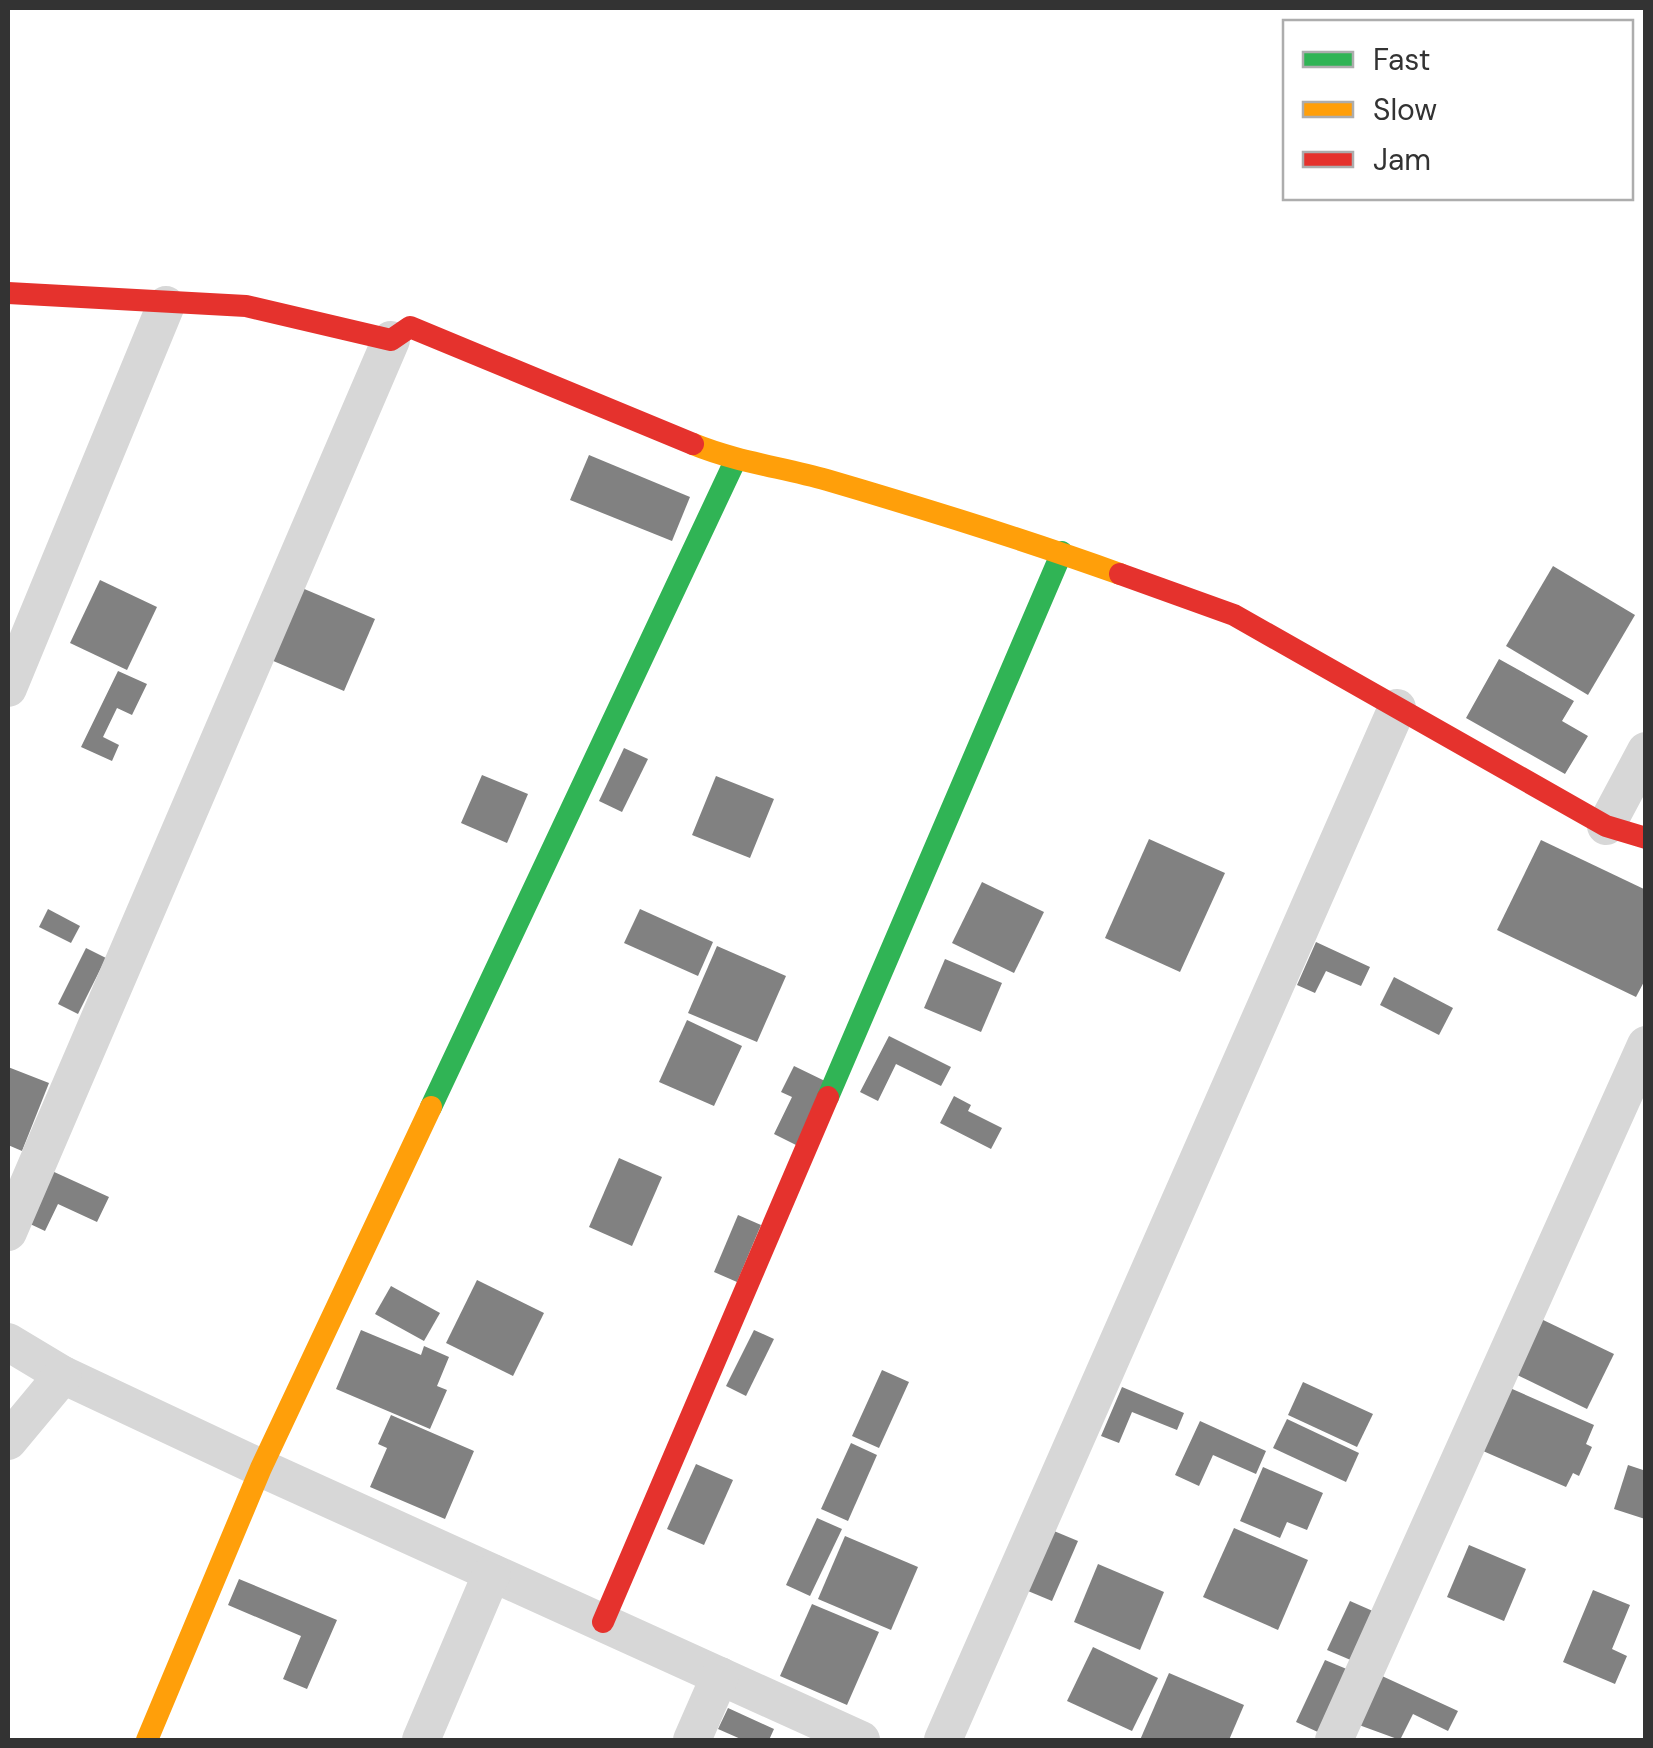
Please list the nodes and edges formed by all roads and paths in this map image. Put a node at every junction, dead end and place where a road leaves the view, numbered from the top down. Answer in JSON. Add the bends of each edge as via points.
{"nodes":[{"id":1,"x":8,"y":292,"type":"edge"},
{"id":2,"x":166,"y":305,"type":"junction"},
{"id":3,"x":391,"y":340,"type":"junction"},
{"id":4,"x":735,"y":461,"type":"junction"},
{"id":5,"x":1062,"y":552,"type":"junction"},
{"id":6,"x":8,"y":688,"type":"edge"},
{"id":7,"x":1397,"y":708,"type":"junction"},
{"id":8,"x":1646,"y":751,"type":"edge"},
{"id":9,"x":1606,"y":826,"type":"junction"},
{"id":10,"x":1646,"y":838,"type":"edge"},
{"id":11,"x":1646,"y":1045,"type":"edge"},
{"id":12,"x":8,"y":1232,"type":"edge"},
{"id":13,"x":8,"y":1342,"type":"edge"},
{"id":14,"x":63,"y":1375,"type":"junction"},
{"id":15,"x":8,"y":1442,"type":"edge"},
{"id":16,"x":262,"y":1468,"type":"junction"},
{"id":17,"x":492,"y":1573,"type":"junction"},
{"id":18,"x":603,"y":1622,"type":"junction"},
{"id":19,"x":720,"y":1676,"type":"junction"},
{"id":20,"x":147,"y":1740,"type":"edge"},
{"id":21,"x":420,"y":1740,"type":"edge"},
{"id":22,"x":692,"y":1740,"type":"edge"},
{"id":23,"x":861,"y":1740,"type":"edge"},
{"id":24,"x":942,"y":1740,"type":"edge"},
{"id":25,"x":1334,"y":1740,"type":"edge"}],
"edges":[{"from":1,"to":2,"type":"street"},
{"from":2,"to":3,"type":"street","via":[[246,306]]},
{"from":2,"to":6,"type":"street"},
{"from":3,"to":4,"type":"street","via":[[410,327]]},
{"from":3,"to":12,"type":"street"},
{"from":4,"to":5,"type":"street","via":[[792,470]]},
{"from":4,"to":16,"type":"street"},
{"from":5,"to":7,"type":"street","via":[[1234,615]]},
{"from":5,"to":18,"type":"street"},
{"from":7,"to":9,"type":"street"},
{"from":7,"to":24,"type":"street"},
{"from":8,"to":9,"type":"street"},
{"from":9,"to":10,"type":"street"},
{"from":11,"to":25,"type":"street"},
{"from":13,"to":14,"type":"street"},
{"from":14,"to":15,"type":"street"},
{"from":14,"to":16,"type":"street"},
{"from":16,"to":17,"type":"street"},
{"from":16,"to":20,"type":"street"},
{"from":17,"to":18,"type":"street"},
{"from":17,"to":21,"type":"street"},
{"from":18,"to":19,"type":"street"},
{"from":19,"to":22,"type":"street"},
{"from":19,"to":23,"type":"street"}]}
